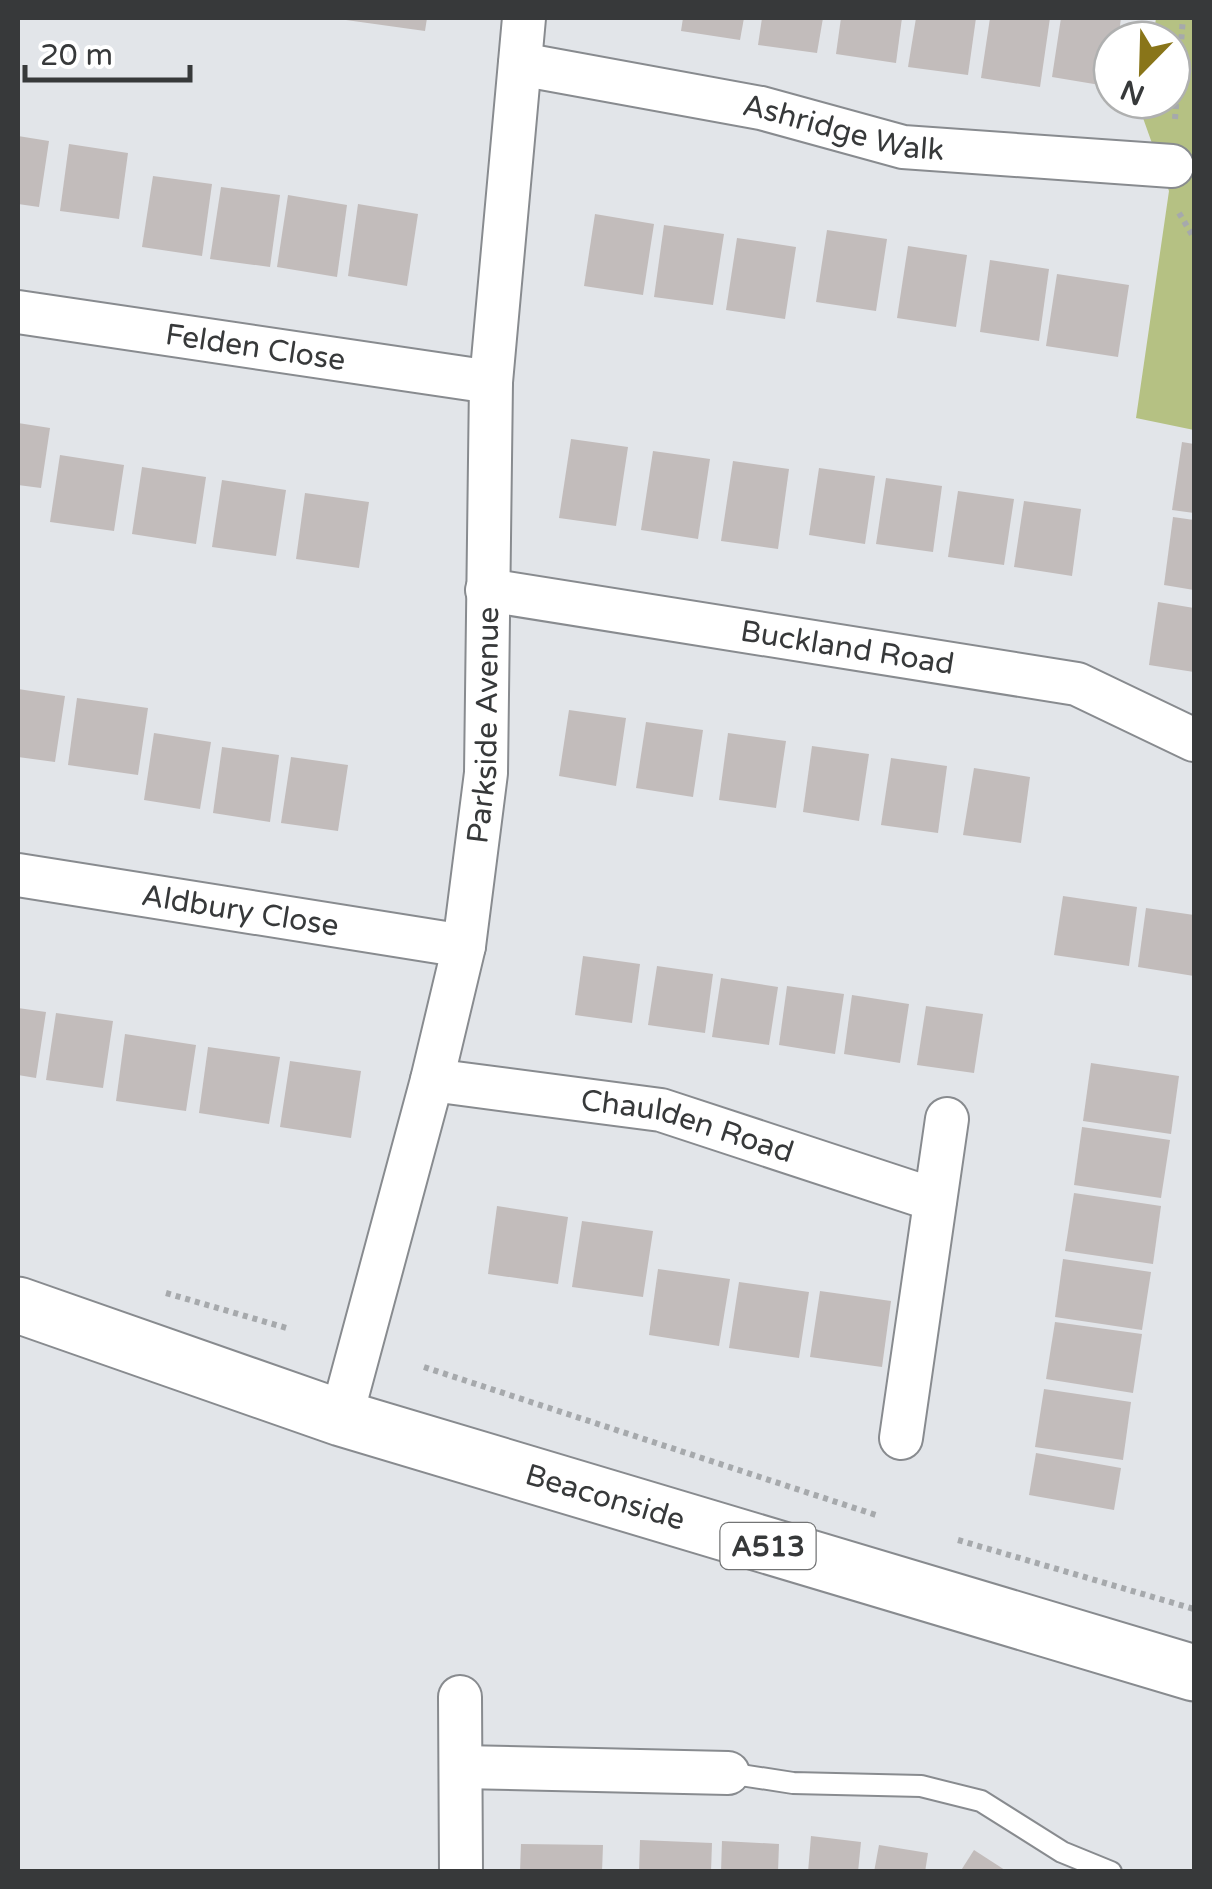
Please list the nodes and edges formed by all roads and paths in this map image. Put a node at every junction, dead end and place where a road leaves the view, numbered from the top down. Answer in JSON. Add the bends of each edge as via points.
{"nodes":[{"id":1,"x":524,"y":18,"type":"edge"},
{"id":2,"x":1184,"y":18,"type":"edge"},
{"id":3,"x":520,"y":64,"type":"junction"},
{"id":4,"x":1172,"y":166,"type":"joint"},
{"id":5,"x":18,"y":312,"type":"edge"},
{"id":6,"x":491,"y":382,"type":"junction"},
{"id":7,"x":487,"y":590,"type":"junction"},
{"id":8,"x":1194,"y":740,"type":"edge"},
{"id":9,"x":18,"y":875,"type":"edge"},
{"id":10,"x":464,"y":946,"type":"junction"},
{"id":11,"x":432,"y":1080,"type":"junction"},
{"id":12,"x":947,"y":1119,"type":"dead end"},
{"id":13,"x":936,"y":1200,"type":"junction"},
{"id":14,"x":156,"y":1289,"type":"dead end"},
{"id":15,"x":18,"y":1305,"type":"edge"},
{"id":16,"x":290,"y":1329,"type":"dead end"},
{"id":17,"x":424,"y":1367,"type":"dead end"},
{"id":18,"x":341,"y":1418,"type":"junction"},
{"id":19,"x":901,"y":1438,"type":"dead end"},
{"id":20,"x":885,"y":1518,"type":"dead end"},
{"id":21,"x":941,"y":1534,"type":"dead end"},
{"id":22,"x":1194,"y":1609,"type":"edge"},
{"id":23,"x":1194,"y":1673,"type":"edge"},
{"id":24,"x":460,"y":1697,"type":"dead end"},
{"id":25,"x":461,"y":1767,"type":"junction"},
{"id":26,"x":728,"y":1773,"type":"joint"},
{"id":27,"x":461,"y":1872,"type":"edge"},
{"id":28,"x":1111,"y":1872,"type":"edge"}],
"edges":[{"from":1,"to":3,"type":"street","name":"Parkside Avenue"},
{"from":2,"to":4,"type":"path"},
{"from":3,"to":4,"type":"street","name":"Ashridge Walk","via":[[761,108],[902,147]]},
{"from":3,"to":6,"type":"street","name":"Parkside Avenue"},
{"from":5,"to":6,"type":"street","name":"Felden Close"},
{"from":6,"to":7,"type":"street","name":"Parkside Avenue"},
{"from":7,"to":8,"type":"street","name":"Buckland Road","via":[[1076,684]]},
{"from":7,"to":10,"type":"street","name":"Parkside Avenue","via":[[486,773]]},
{"from":9,"to":10,"type":"street","name":"Aldbury Close"},
{"from":10,"to":11,"type":"street","name":"Parkside Avenue"},
{"from":11,"to":13,"type":"street","name":"Chaulden Road","via":[[661,1110]]},
{"from":11,"to":18,"type":"street","name":"Parkside Avenue"},
{"from":12,"to":13,"type":"street"},
{"from":13,"to":19,"type":"street"},
{"from":14,"to":16,"type":"path"},
{"from":15,"to":18,"type":"highway","name":"Beaconside","number":"A513"},
{"from":17,"to":20,"type":"path"},
{"from":18,"to":23,"type":"highway","name":"Beaconside","number":"A513"},
{"from":21,"to":22,"type":"path"},
{"from":24,"to":25,"type":"street"},
{"from":25,"to":26,"type":"street"},
{"from":25,"to":27,"type":"street"},
{"from":26,"to":28,"type":"lane","via":[[792,1783],[921,1786],[982,1802],[1062,1852]]}]}
